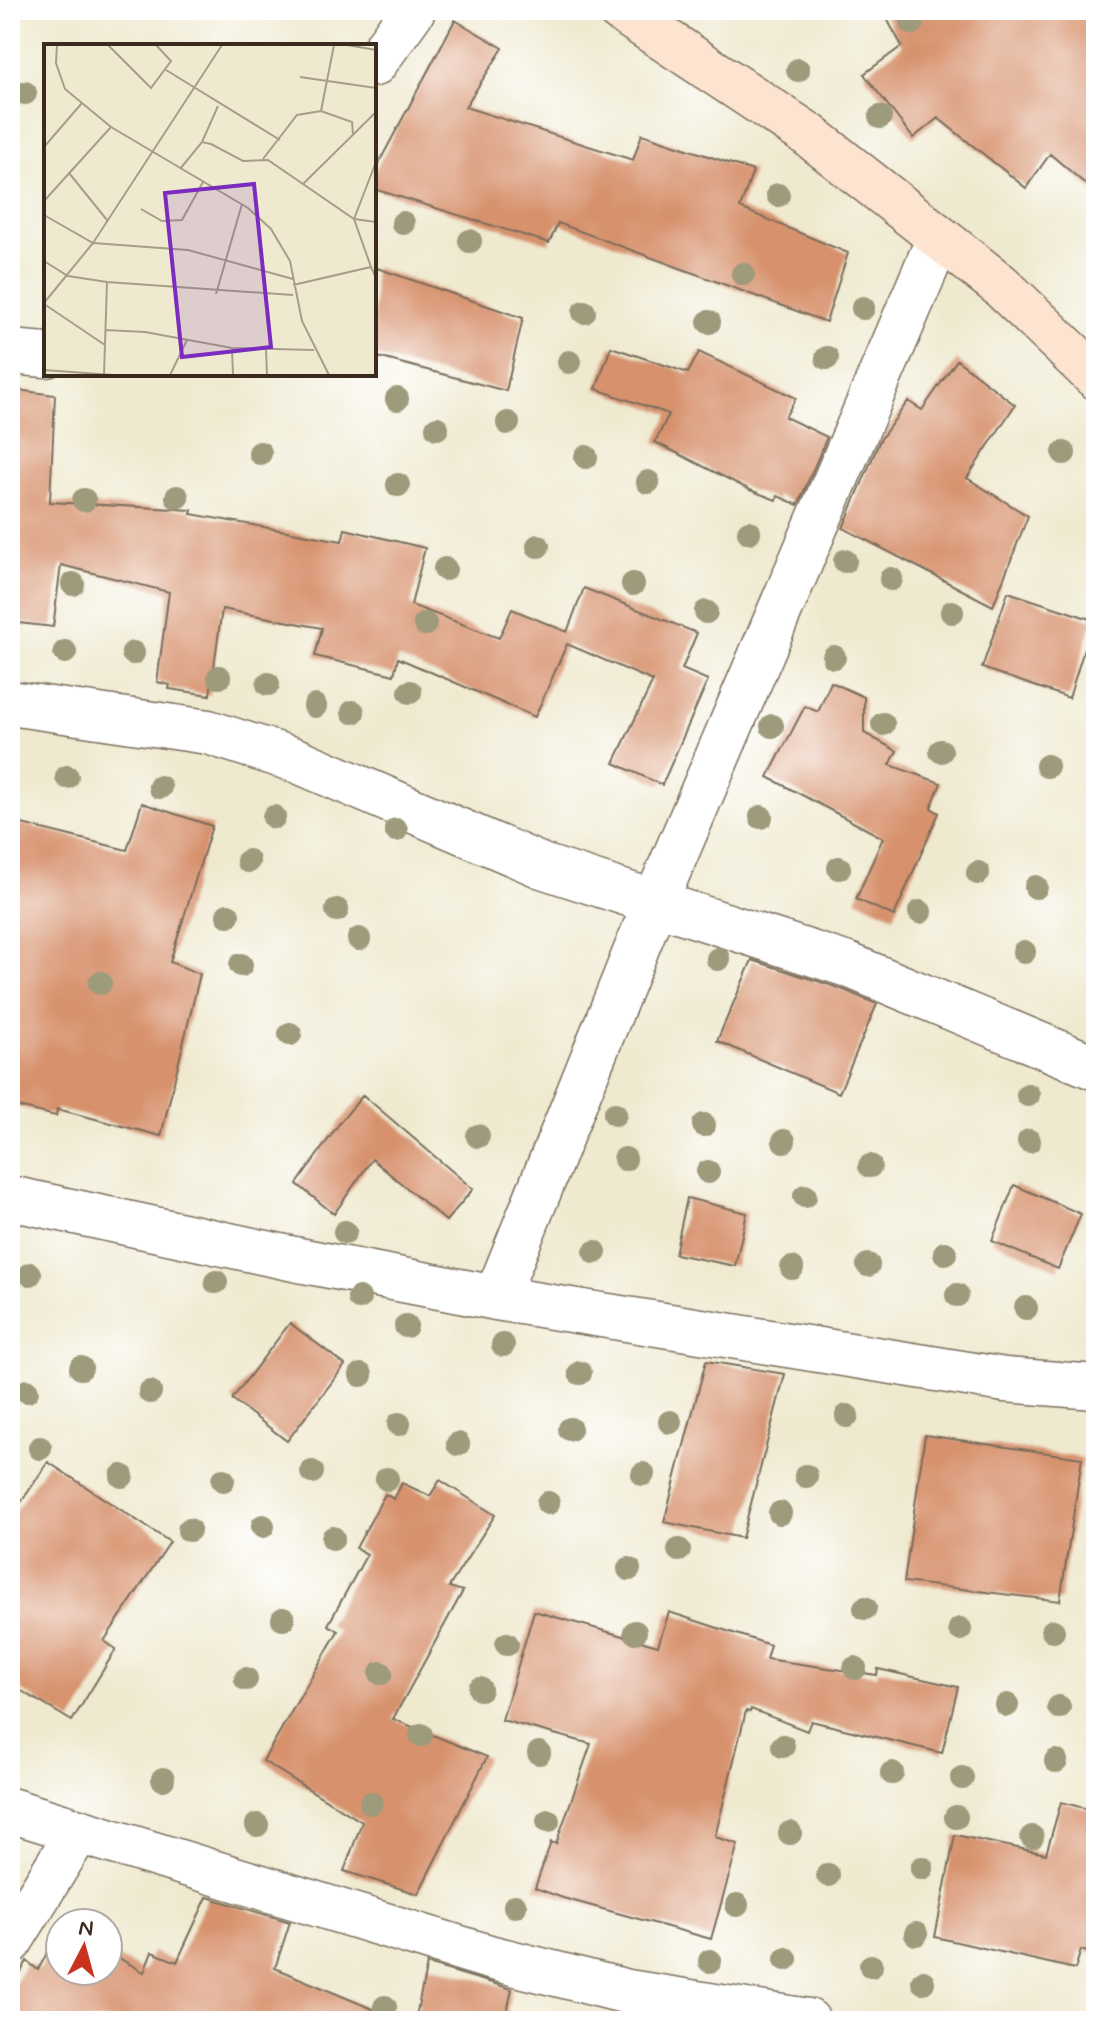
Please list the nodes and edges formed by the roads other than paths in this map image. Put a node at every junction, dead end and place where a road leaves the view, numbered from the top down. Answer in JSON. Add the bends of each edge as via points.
{"nodes":[{"id":1,"x":413,"y":10,"type":"edge"},
{"id":2,"x":620,"y":10,"type":"edge"},
{"id":3,"x":376,"y":61,"type":"edge"},
{"id":4,"x":939,"y":238,"type":"junction"},
{"id":5,"x":10,"y":352,"type":"edge"},
{"id":6,"x":44,"y":355,"type":"edge"},
{"id":7,"x":1096,"y":377,"type":"edge"},
{"id":8,"x":10,"y":703,"type":"edge"},
{"id":9,"x":655,"y":903,"type":"junction"},
{"id":10,"x":1096,"y":1068,"type":"edge"},
{"id":11,"x":10,"y":1198,"type":"edge"},
{"id":12,"x":496,"y":1298,"type":"junction"},
{"id":13,"x":1096,"y":1387,"type":"edge"},
{"id":14,"x":10,"y":1810,"type":"edge"},
{"id":15,"x":78,"y":1832,"type":"junction"},
{"id":16,"x":10,"y":1942,"type":"edge"},
{"id":17,"x":627,"y":2007,"type":"edge"},
{"id":18,"x":808,"y":2021,"type":"edge"}],
"edges":[{"from":1,"to":3,"type":"street"},
{"from":2,"to":4,"type":"street","via":[[809,135]]},
{"from":4,"to":7,"type":"street","via":[[1000,285]]},
{"from":4,"to":9,"type":"street"},
{"from":5,"to":6,"type":"street"},
{"from":8,"to":9,"type":"street","via":[[208,732],[298,761],[542,866]]},
{"from":9,"to":10,"type":"street","via":[[848,965]]},
{"from":9,"to":12,"type":"street"},
{"from":11,"to":12,"type":"street"},
{"from":12,"to":13,"type":"street","via":[[1005,1380]]},
{"from":14,"to":15,"type":"street"},
{"from":15,"to":16,"type":"street"},
{"from":15,"to":17,"type":"street","via":[[489,1957]]},
{"from":17,"to":18,"type":"street"}]}
